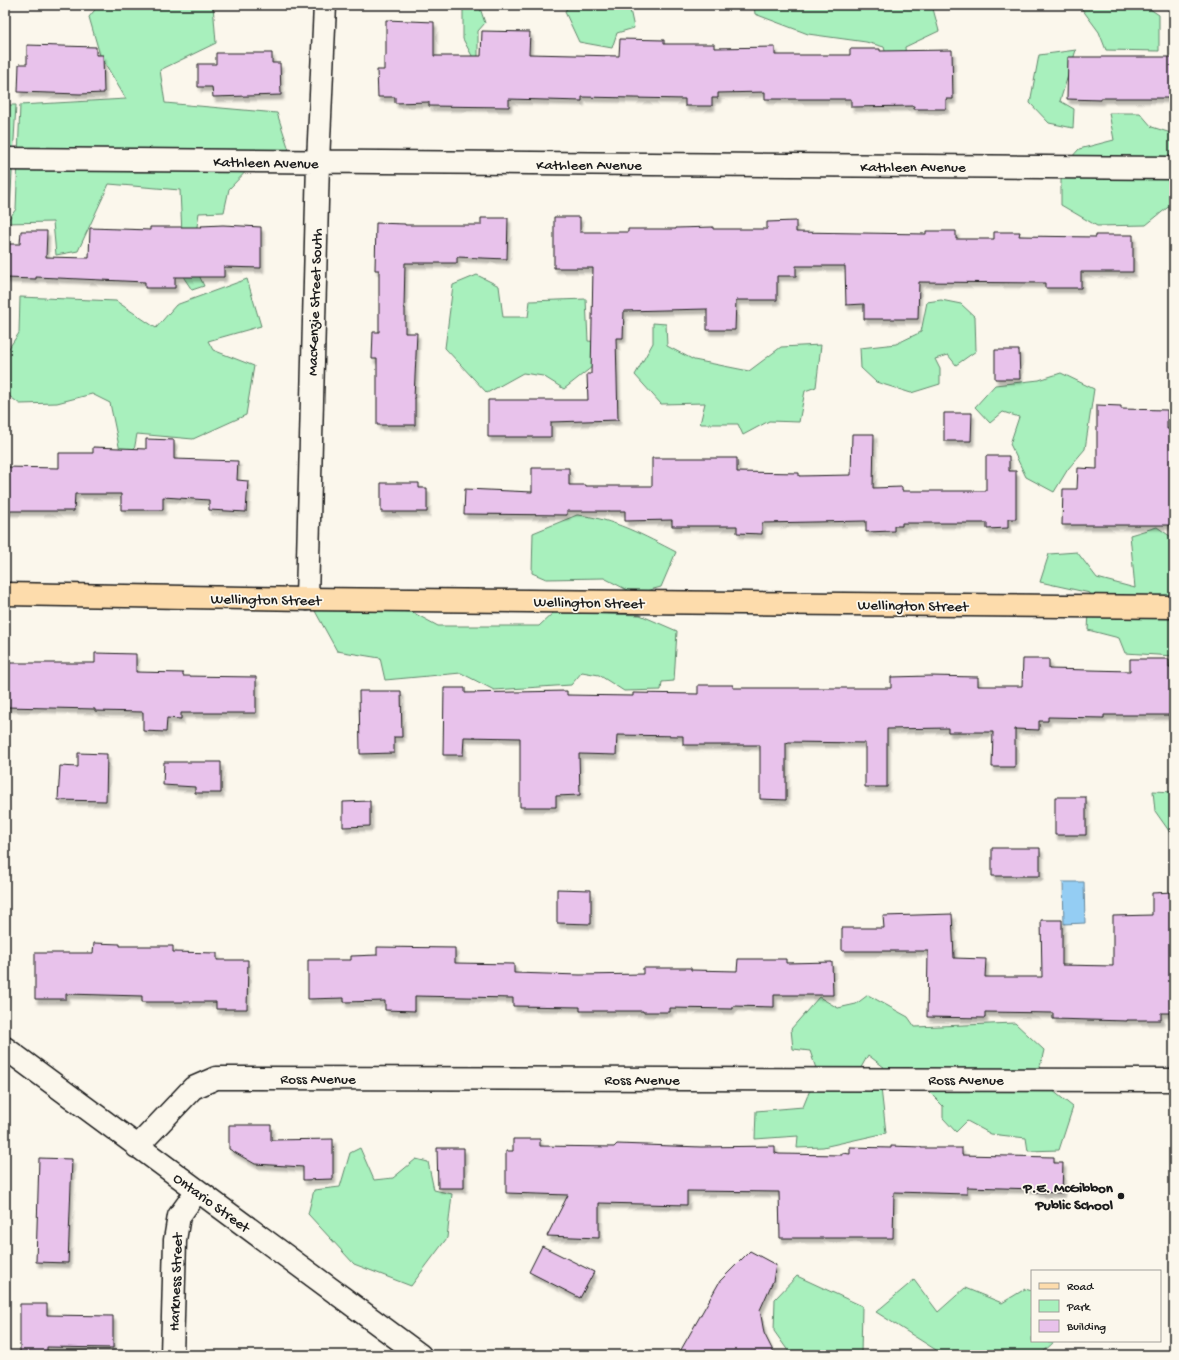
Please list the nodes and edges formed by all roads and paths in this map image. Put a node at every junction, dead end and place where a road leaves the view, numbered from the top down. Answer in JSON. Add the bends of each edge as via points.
{"nodes":[{"id":1,"x":325,"y":5,"type":"edge"},
{"id":2,"x":5,"y":159,"type":"edge"},
{"id":3,"x":318,"y":162,"type":"junction"},
{"id":4,"x":1174,"y":168,"type":"edge"},
{"id":5,"x":5,"y":594,"type":"edge"},
{"id":6,"x":307,"y":599,"type":"junction"},
{"id":7,"x":1174,"y":607,"type":"edge"},
{"id":8,"x":5,"y":1048,"type":"edge"},
{"id":9,"x":1174,"y":1080,"type":"edge"},
{"id":10,"x":137,"y":1147,"type":"junction"},
{"id":11,"x":197,"y":1190,"type":"junction"},
{"id":12,"x":172,"y":1355,"type":"edge"},
{"id":13,"x":420,"y":1355,"type":"edge"}],
"edges":[{"from":1,"to":3,"type":"street","name":"MacKenzie Street South"},
{"from":2,"to":3,"type":"street","name":"Kathleen Avenue"},
{"from":3,"to":4,"type":"street","name":"Kathleen Avenue"},
{"from":3,"to":6,"type":"street","name":"MacKenzie Street South"},
{"from":5,"to":6,"type":"main road","name":"Wellington Street"},
{"from":6,"to":7,"type":"main road","name":"Wellington Street"},
{"from":8,"to":10,"type":"street","name":"Ontario Street"},
{"from":9,"to":10,"type":"street","name":"Ross Avenue","via":[[216,1078],[193,1088]]},
{"from":10,"to":11,"type":"street","name":"Ontario Street"},
{"from":11,"to":12,"type":"street","name":"Harkness Street","via":[[179,1216],[175,1240]]},
{"from":11,"to":13,"type":"street","name":"Ontario Street"}]}
